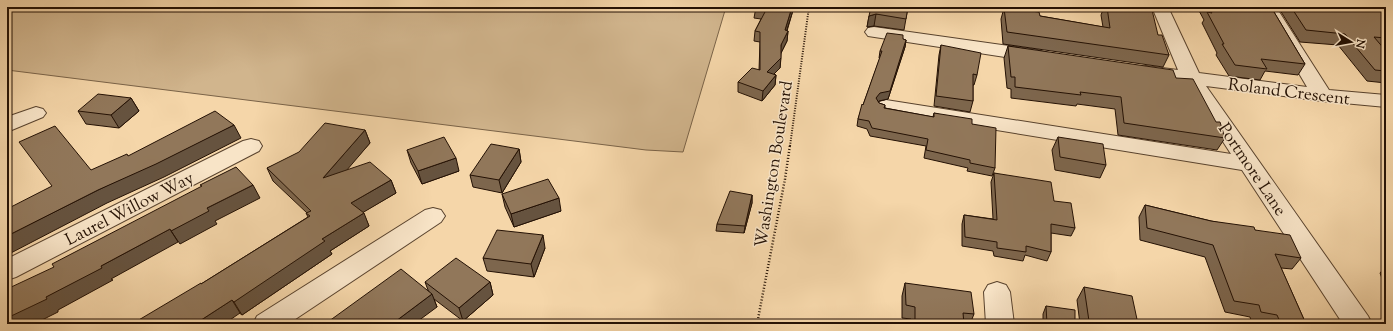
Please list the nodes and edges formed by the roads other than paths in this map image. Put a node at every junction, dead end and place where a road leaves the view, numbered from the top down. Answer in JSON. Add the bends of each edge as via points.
{"nodes":[{"id":1,"x":1160,"y":7,"type":"edge"},
{"id":2,"x":1268,"y":7,"type":"edge"},
{"id":3,"x":874,"y":32,"type":"dead end"},
{"id":4,"x":1052,"y":58,"type":"edge"},
{"id":5,"x":1130,"y":70,"type":"edge"},
{"id":6,"x":1192,"y":79,"type":"junction"},
{"id":7,"x":1322,"y":95,"type":"junction"},
{"id":8,"x":1386,"y":101,"type":"edge"},
{"id":9,"x":886,"y":106,"type":"edge"},
{"id":10,"x":36,"y":113,"type":"dead end"},
{"id":11,"x":7,"y":125,"type":"edge"},
{"id":12,"x":251,"y":146,"type":"dead end"},
{"id":13,"x":1250,"y":164,"type":"junction"},
{"id":14,"x":433,"y":216,"type":"dead end"},
{"id":15,"x":7,"y":270,"type":"edge"},
{"id":16,"x":997,"y":292,"type":"dead end"},
{"id":17,"x":267,"y":324,"type":"edge"},
{"id":18,"x":1000,"y":324,"type":"edge"},
{"id":19,"x":1358,"y":324,"type":"edge"}],
"edges":[{"from":1,"to":6,"type":"street","name":"Portmore Lane"},
{"from":2,"to":7,"type":"street"},
{"from":3,"to":4,"type":"street"},
{"from":5,"to":6,"type":"street","name":"Roland Crescent"},
{"from":6,"to":7,"type":"street","name":"Roland Crescent"},
{"from":6,"to":13,"type":"street","name":"Portmore Lane"},
{"from":7,"to":8,"type":"street","name":"Roland Crescent"},
{"from":9,"to":13,"type":"street"},
{"from":10,"to":11,"type":"street"},
{"from":12,"to":15,"type":"street","name":"Laurel Willow Way"},
{"from":13,"to":19,"type":"street","name":"Portmore Lane"},
{"from":14,"to":17,"type":"street"},
{"from":16,"to":18,"type":"street"}]}
